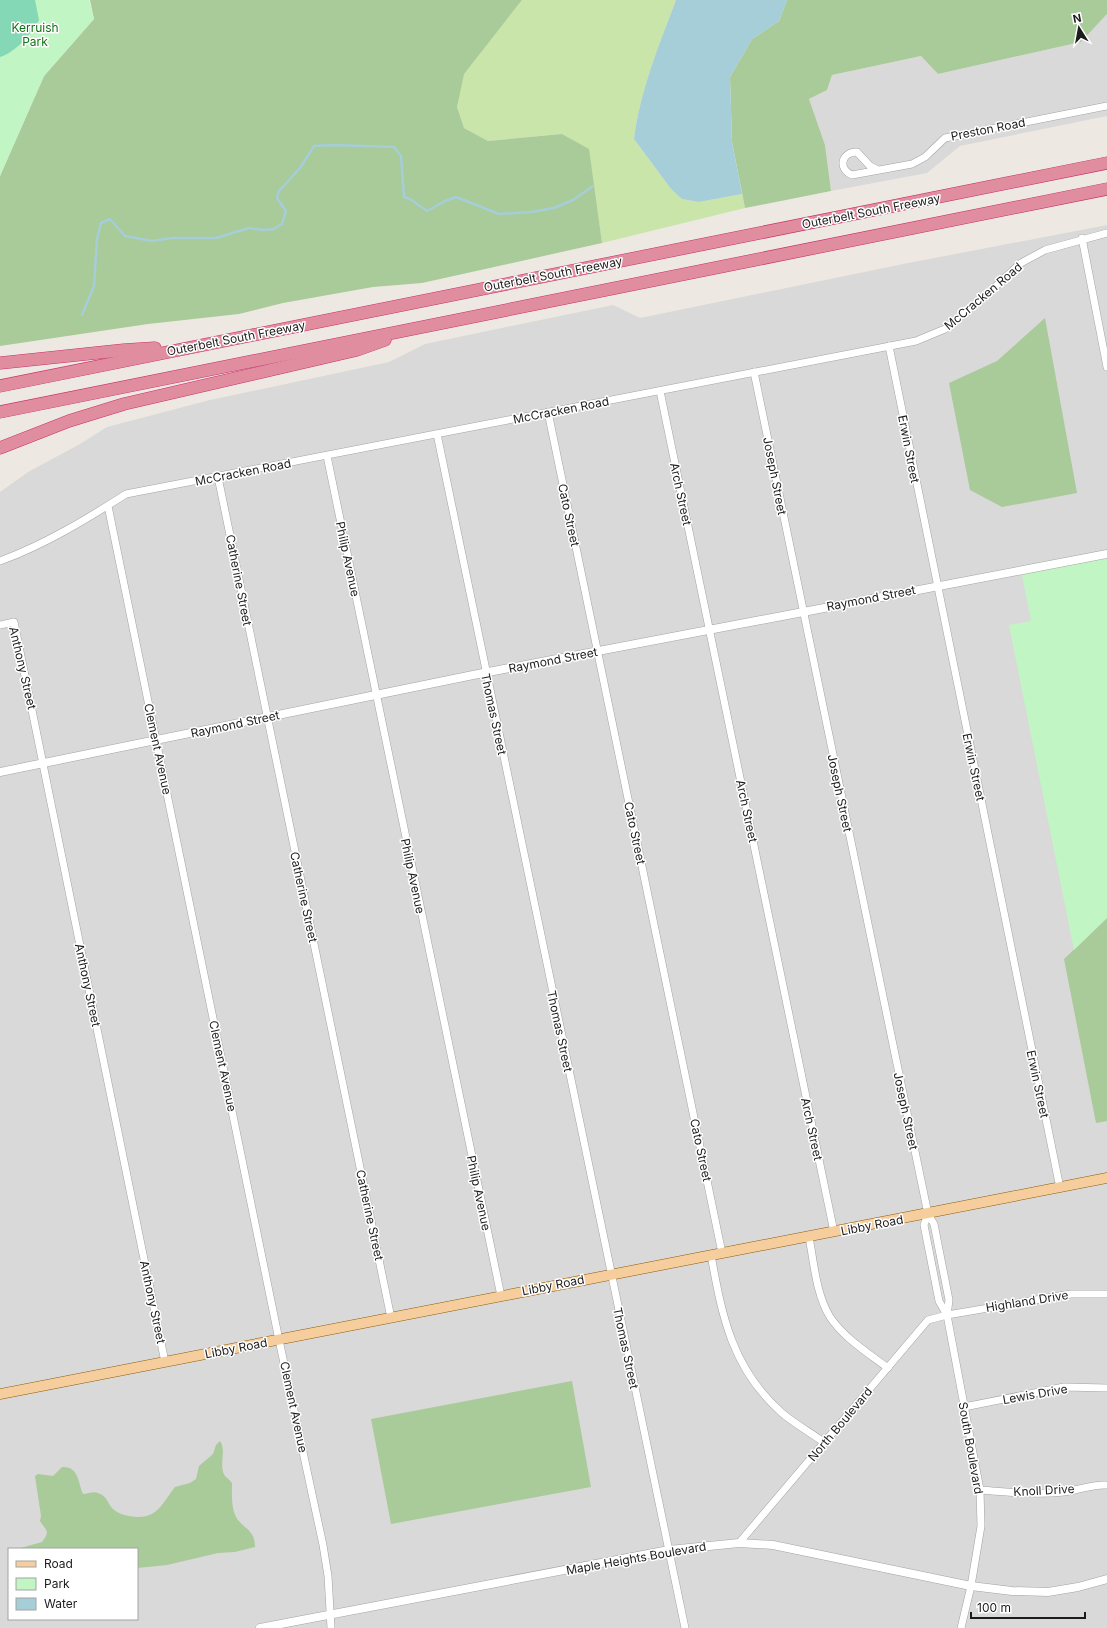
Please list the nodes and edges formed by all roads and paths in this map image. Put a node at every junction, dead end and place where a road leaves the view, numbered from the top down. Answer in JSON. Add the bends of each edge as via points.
{"nodes":[{"id":1,"x":1107,"y":106,"type":"edge"},
{"id":2,"x":1107,"y":163,"type":"edge"},
{"id":3,"x":878,"y":170,"type":"junction"},
{"id":4,"x":1107,"y":189,"type":"edge"},
{"id":5,"x":1107,"y":232,"type":"edge"},
{"id":6,"x":1082,"y":238,"type":"junction"},
{"id":7,"x":421,"y":326,"type":"junction"},
{"id":8,"x":889,"y":346,"type":"junction"},
{"id":9,"x":195,"y":347,"type":"junction"},
{"id":10,"x":1106,"y":354,"type":"edge"},
{"id":11,"x":0,"y":363,"type":"edge"},
{"id":12,"x":1107,"y":367,"type":"edge"},
{"id":13,"x":754,"y":372,"type":"junction"},
{"id":14,"x":0,"y":386,"type":"edge"},
{"id":15,"x":660,"y":390,"type":"junction"},
{"id":16,"x":0,"y":412,"type":"edge"},
{"id":17,"x":548,"y":412,"type":"junction"},
{"id":18,"x":437,"y":434,"type":"junction"},
{"id":19,"x":0,"y":448,"type":"edge"},
{"id":20,"x":327,"y":456,"type":"junction"},
{"id":21,"x":218,"y":477,"type":"junction"},
{"id":22,"x":108,"y":506,"type":"junction"},
{"id":23,"x":1107,"y":554,"type":"edge"},
{"id":24,"x":0,"y":561,"type":"edge"},
{"id":25,"x":937,"y":586,"type":"junction"},
{"id":26,"x":802,"y":611,"type":"junction"},
{"id":27,"x":0,"y":624,"type":"edge"},
{"id":28,"x":709,"y":629,"type":"junction"},
{"id":29,"x":597,"y":651,"type":"junction"},
{"id":30,"x":486,"y":673,"type":"junction"},
{"id":31,"x":376,"y":695,"type":"junction"},
{"id":32,"x":267,"y":718,"type":"junction"},
{"id":33,"x":156,"y":740,"type":"junction"},
{"id":34,"x":43,"y":763,"type":"junction"},
{"id":35,"x":0,"y":772,"type":"edge"},
{"id":36,"x":1107,"y":1178,"type":"edge"},
{"id":37,"x":1060,"y":1188,"type":"junction"},
{"id":38,"x":928,"y":1214,"type":"junction"},
{"id":39,"x":834,"y":1232,"type":"junction"},
{"id":40,"x":809,"y":1237,"type":"junction"},
{"id":41,"x":722,"y":1253,"type":"junction"},
{"id":42,"x":711,"y":1255,"type":"junction"},
{"id":43,"x":610,"y":1274,"type":"junction"},
{"id":44,"x":1107,"y":1294,"type":"edge"},
{"id":45,"x":501,"y":1296,"type":"junction"},
{"id":46,"x":946,"y":1315,"type":"junction"},
{"id":47,"x":391,"y":1318,"type":"junction"},
{"id":48,"x":279,"y":1340,"type":"junction"},
{"id":49,"x":165,"y":1362,"type":"junction"},
{"id":50,"x":888,"y":1368,"type":"junction"},
{"id":51,"x":1107,"y":1388,"type":"edge"},
{"id":52,"x":0,"y":1394,"type":"edge"},
{"id":53,"x":964,"y":1407,"type":"junction"},
{"id":54,"x":825,"y":1443,"type":"junction"},
{"id":55,"x":1107,"y":1485,"type":"edge"},
{"id":56,"x":980,"y":1490,"type":"junction"},
{"id":57,"x":739,"y":1543,"type":"junction"},
{"id":58,"x":669,"y":1550,"type":"junction"},
{"id":59,"x":1107,"y":1579,"type":"edge"},
{"id":60,"x":971,"y":1586,"type":"junction"},
{"id":61,"x":330,"y":1614,"type":"junction"},
{"id":62,"x":260,"y":1628,"type":"edge"},
{"id":63,"x":331,"y":1628,"type":"edge"},
{"id":64,"x":685,"y":1628,"type":"edge"},
{"id":65,"x":961,"y":1628,"type":"edge"}],
"edges":[{"from":1,"to":3,"type":"street","name":"Preston Road","via":[[945,138],[919,161]]},
{"from":2,"to":9,"type":"highway","name":"Outerbelt South Freeway"},
{"from":3,"to":3,"type":"street","name":"Preston Road","via":[[870,166],[857,152],[850,152],[842,162],[847,172],[852,174]]},
{"from":4,"to":7,"type":"highway","name":"Outerbelt South Freeway"},
{"from":5,"to":6,"type":"street","name":"McCracken Road"},
{"from":6,"to":8,"type":"street","name":"McCracken Road","via":[[1045,250],[1021,262],[945,329],[916,341]]},
{"from":6,"to":10,"type":"street"},
{"from":7,"to":16,"type":"highway","name":"Outerbelt South Freeway"},
{"from":7,"to":19,"type":"highway","via":[[358,350],[111,407]]},
{"from":8,"to":13,"type":"street","name":"McCracken Road"},
{"from":8,"to":25,"type":"street","name":"Erwin Street"},
{"from":9,"to":11,"type":"highway","via":[[124,350]]},
{"from":9,"to":14,"type":"highway","name":"Outerbelt South Freeway"},
{"from":10,"to":12,"type":"street"},
{"from":13,"to":15,"type":"street","name":"McCracken Road"},
{"from":13,"to":26,"type":"street","name":"Joseph Street"},
{"from":15,"to":17,"type":"street","name":"McCracken Road"},
{"from":15,"to":28,"type":"street","name":"Arch Street"},
{"from":17,"to":18,"type":"street","name":"McCracken Road"},
{"from":17,"to":29,"type":"street","name":"Cato Street"},
{"from":18,"to":20,"type":"street","name":"McCracken Road"},
{"from":18,"to":30,"type":"street","name":"Thomas Street"},
{"from":20,"to":21,"type":"street","name":"McCracken Road"},
{"from":20,"to":31,"type":"street","name":"Philip Avenue"},
{"from":21,"to":22,"type":"street","name":"McCracken Road","via":[[126,494]]},
{"from":21,"to":32,"type":"street","name":"Catherine Street"},
{"from":22,"to":24,"type":"street","name":"McCracken Road","via":[[23,552]]},
{"from":22,"to":33,"type":"street","name":"Clement Avenue"},
{"from":23,"to":25,"type":"street","name":"Raymond Street"},
{"from":25,"to":26,"type":"street","name":"Raymond Street"},
{"from":25,"to":37,"type":"street","name":"Erwin Street"},
{"from":26,"to":28,"type":"street","name":"Raymond Street"},
{"from":26,"to":38,"type":"street","name":"Joseph Street"},
{"from":27,"to":34,"type":"street","name":"Anthony Street","via":[[14,622]]},
{"from":28,"to":29,"type":"street","name":"Raymond Street"},
{"from":28,"to":39,"type":"street","name":"Arch Street"},
{"from":29,"to":30,"type":"street","name":"Raymond Street"},
{"from":29,"to":41,"type":"street","name":"Cato Street"},
{"from":30,"to":31,"type":"street","name":"Raymond Street"},
{"from":30,"to":43,"type":"street","name":"Thomas Street"},
{"from":31,"to":32,"type":"street","name":"Raymond Street"},
{"from":31,"to":45,"type":"street","name":"Philip Avenue"},
{"from":32,"to":33,"type":"street","name":"Raymond Street"},
{"from":32,"to":47,"type":"street","name":"Catherine Street"},
{"from":33,"to":34,"type":"street","name":"Raymond Street"},
{"from":33,"to":48,"type":"street","name":"Clement Avenue"},
{"from":34,"to":35,"type":"street","name":"Raymond Street"},
{"from":34,"to":49,"type":"street","name":"Anthony Street"},
{"from":36,"to":37,"type":"main road","name":"Libby Road"},
{"from":37,"to":38,"type":"main road","name":"Libby Road"},
{"from":38,"to":39,"type":"main road","name":"Libby Road"},
{"from":38,"to":46,"type":"street","name":"South Boulevard","via":[[934,1222],[949,1300]]},
{"from":38,"to":46,"type":"street","name":"South Boulevard","via":[[924,1225],[939,1301]]},
{"from":39,"to":40,"type":"main road","name":"Libby Road"},
{"from":40,"to":41,"type":"main road","name":"Libby Road"},
{"from":40,"to":50,"type":"street","via":[[818,1283],[831,1317],[846,1335]]},
{"from":41,"to":42,"type":"main road","name":"Libby Road"},
{"from":42,"to":43,"type":"main road","name":"Libby Road"},
{"from":42,"to":54,"type":"street","via":[[722,1314],[730,1340],[742,1363],[760,1390],[782,1413]]},
{"from":43,"to":45,"type":"main road","name":"Libby Road"},
{"from":43,"to":58,"type":"street","name":"Thomas Street"},
{"from":44,"to":46,"type":"street","name":"Highland Drive","via":[[1071,1294]]},
{"from":45,"to":47,"type":"main road","name":"Libby Road"},
{"from":46,"to":50,"type":"street","name":"North Boulevard","via":[[928,1320]]},
{"from":46,"to":53,"type":"street","name":"South Boulevard"},
{"from":47,"to":48,"type":"main road","name":"Libby Road"},
{"from":48,"to":49,"type":"main road","name":"Libby Road"},
{"from":48,"to":61,"type":"street","name":"Clement Avenue","via":[[323,1545]]},
{"from":49,"to":52,"type":"main road","name":"Libby Road"},
{"from":50,"to":54,"type":"street","name":"North Boulevard"},
{"from":51,"to":53,"type":"street","name":"Lewis Drive","via":[[1064,1387]]},
{"from":53,"to":56,"type":"street","name":"South Boulevard"},
{"from":54,"to":57,"type":"street","name":"North Boulevard"},
{"from":55,"to":56,"type":"street","name":"Knoll Drive","via":[[1064,1492]]},
{"from":56,"to":60,"type":"street","name":"South Boulevard","via":[[981,1526]]},
{"from":57,"to":58,"type":"street","name":"Maple Heights Boulevard"},
{"from":57,"to":60,"type":"street","name":"Maple Heights Boulevard","via":[[774,1545]]},
{"from":58,"to":61,"type":"street","name":"Maple Heights Boulevard"},
{"from":58,"to":64,"type":"street","name":"Thomas Street"},
{"from":59,"to":60,"type":"street","name":"Maple Heights Boulevard","via":[[1048,1592]]},
{"from":60,"to":65,"type":"street","name":"South Boulevard"},
{"from":61,"to":62,"type":"street","name":"Maple Heights Boulevard"},
{"from":61,"to":63,"type":"street","name":"Clement Avenue"}]}
